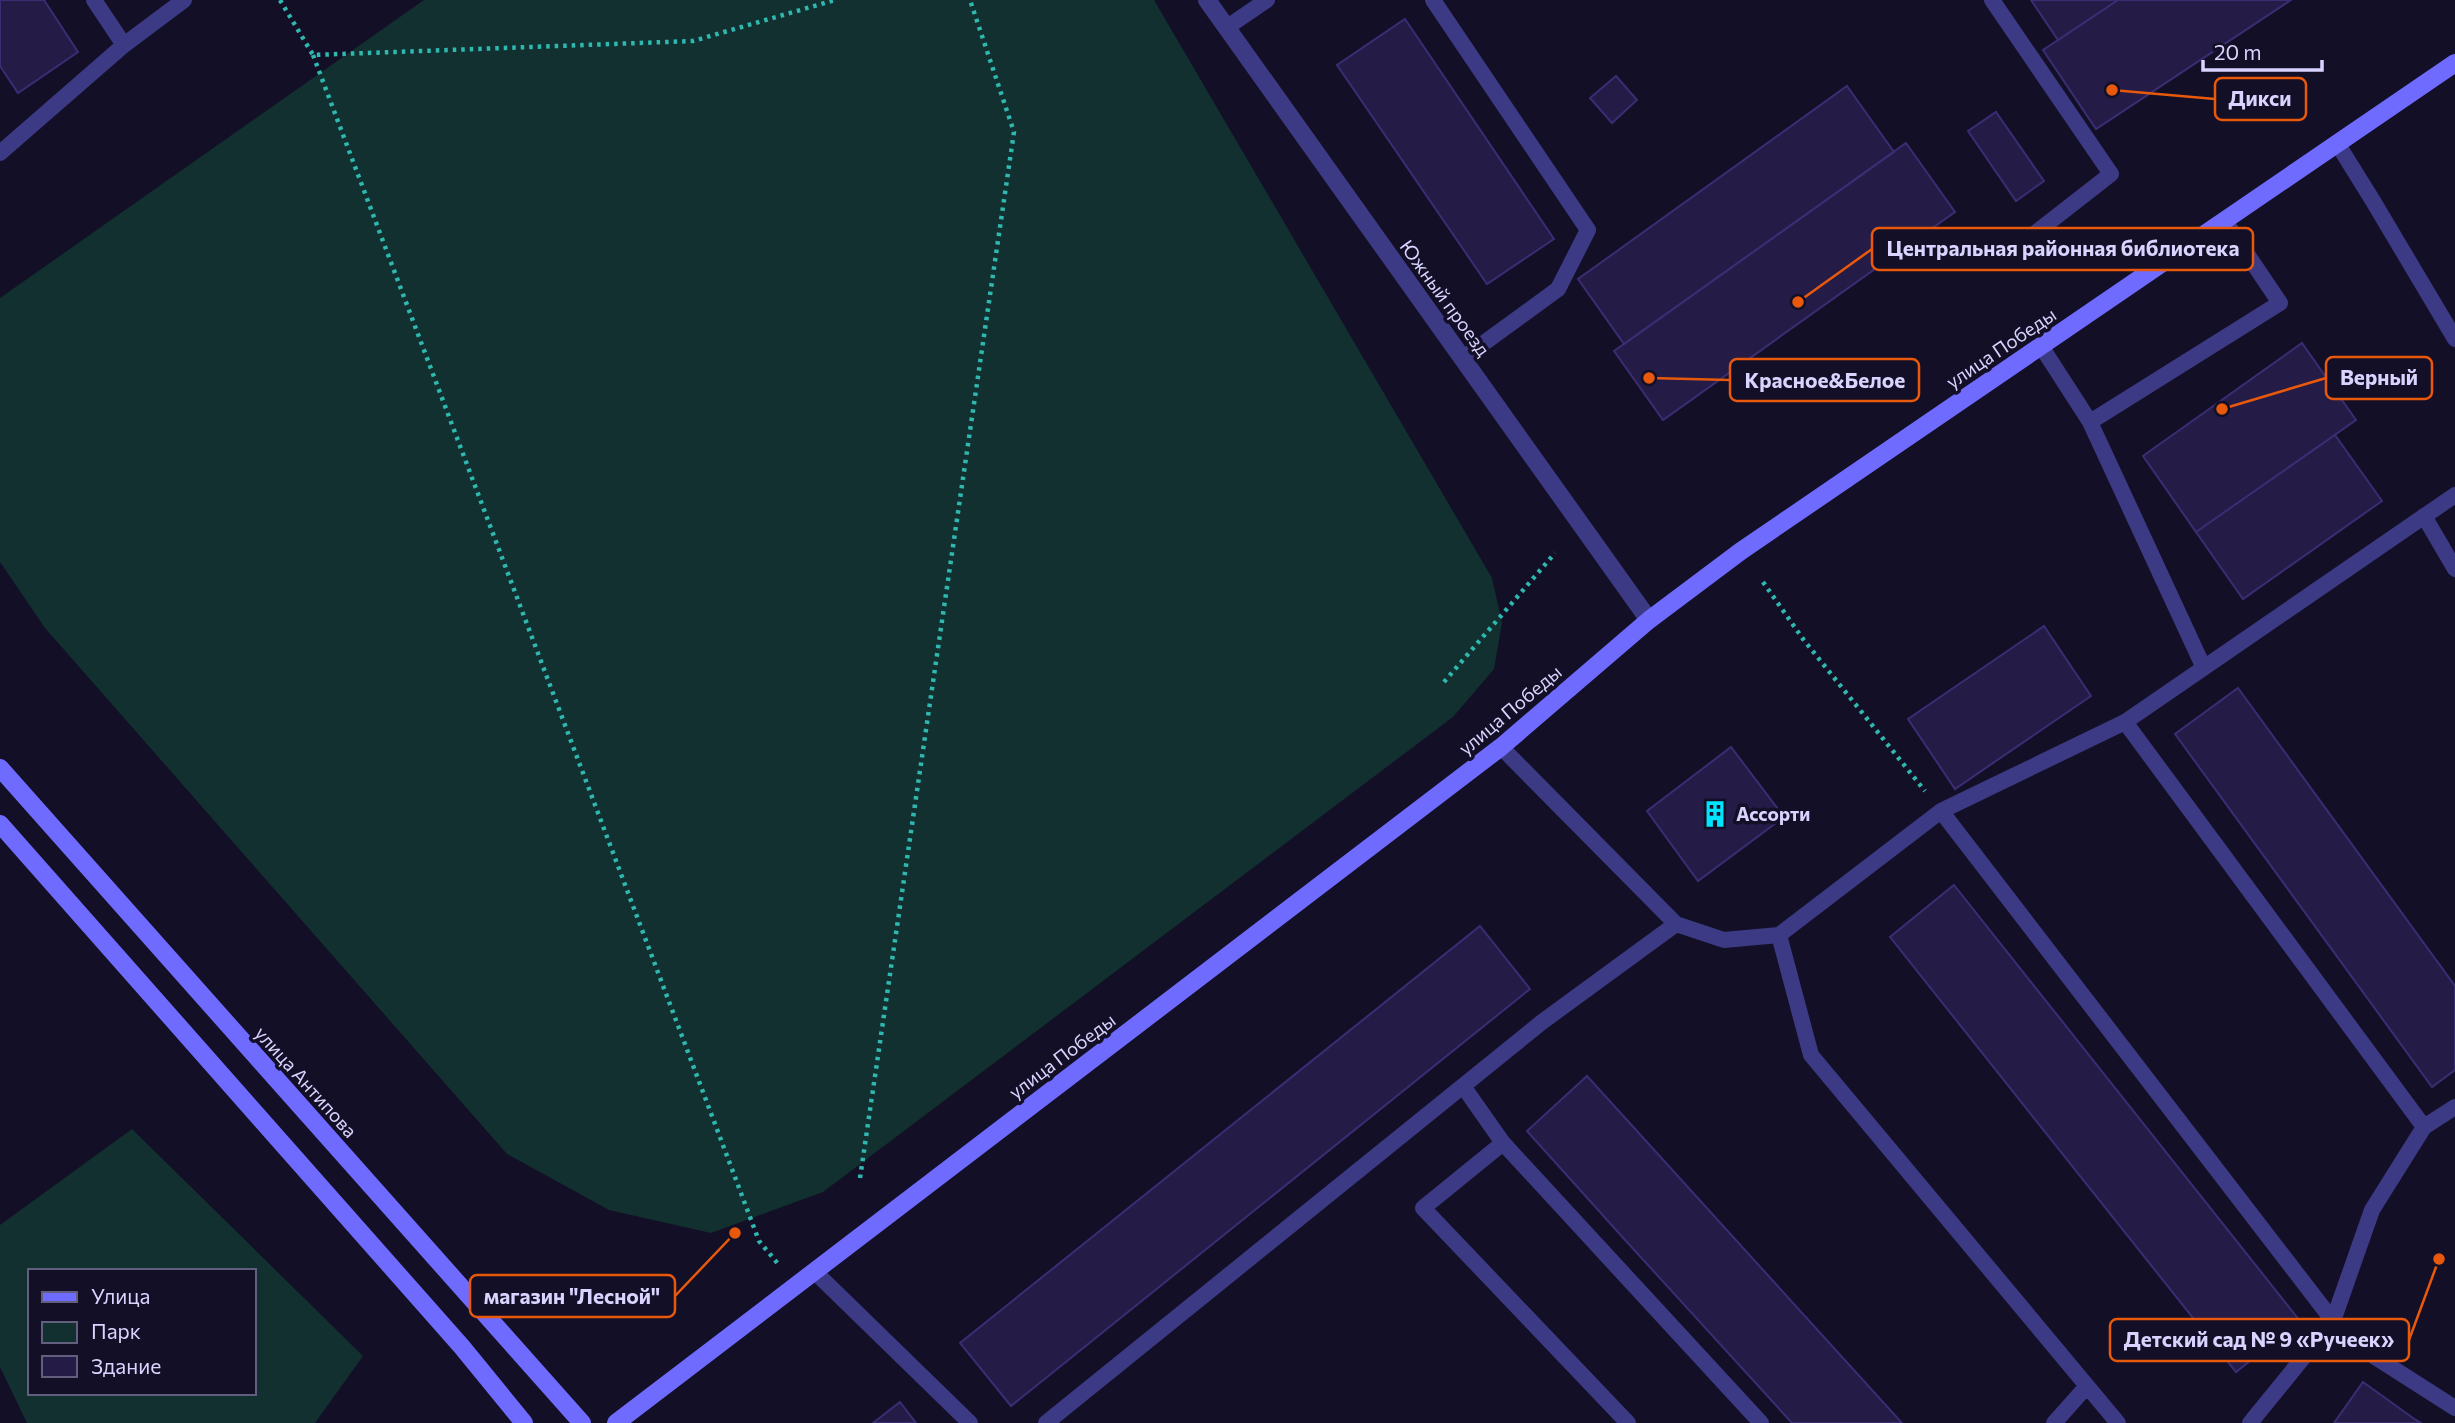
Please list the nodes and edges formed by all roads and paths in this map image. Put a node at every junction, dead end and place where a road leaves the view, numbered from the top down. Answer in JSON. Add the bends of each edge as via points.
{"nodes":[{"id":1,"x":94,"y":0,"type":"edge"},
{"id":2,"x":184,"y":0,"type":"edge"},
{"id":3,"x":279,"y":0,"type":"edge"},
{"id":4,"x":835,"y":0,"type":"edge"},
{"id":5,"x":970,"y":0,"type":"edge"},
{"id":6,"x":1207,"y":0,"type":"edge"},
{"id":7,"x":1267,"y":0,"type":"edge"},
{"id":8,"x":1433,"y":0,"type":"edge"},
{"id":9,"x":1993,"y":0,"type":"edge"},
{"id":10,"x":1226,"y":28,"type":"junction"},
{"id":11,"x":124,"y":45,"type":"junction"},
{"id":12,"x":313,"y":55,"type":"junction"},
{"id":13,"x":2455,"y":63,"type":"edge"},
{"id":14,"x":2337,"y":144,"type":"junction"},
{"id":15,"x":0,"y":153,"type":"edge"},
{"id":16,"x":2224,"y":220,"type":"junction"},
{"id":17,"x":2015,"y":248,"type":"dead end"},
{"id":18,"x":2455,"y":339,"type":"edge"},
{"id":19,"x":2041,"y":346,"type":"junction"},
{"id":20,"x":1462,"y":359,"type":"junction"},
{"id":21,"x":2090,"y":422,"type":"junction"},
{"id":22,"x":2455,"y":495,"type":"edge"},
{"id":23,"x":2424,"y":516,"type":"junction"},
{"id":24,"x":1555,"y":553,"type":"dead end"},
{"id":25,"x":2455,"y":569,"type":"edge"},
{"id":26,"x":1763,"y":582,"type":"dead end"},
{"id":27,"x":1649,"y":620,"type":"junction"},
{"id":28,"x":2203,"y":666,"type":"junction"},
{"id":29,"x":1444,"y":682,"type":"dead end"},
{"id":30,"x":2125,"y":722,"type":"junction"},
{"id":31,"x":1501,"y":747,"type":"junction"},
{"id":32,"x":0,"y":768,"type":"edge"},
{"id":33,"x":1941,"y":811,"type":"junction"},
{"id":34,"x":0,"y":824,"type":"edge"},
{"id":35,"x":1676,"y":924,"type":"junction"},
{"id":36,"x":1779,"y":935,"type":"junction"},
{"id":37,"x":1463,"y":1086,"type":"junction"},
{"id":38,"x":2455,"y":1107,"type":"edge"},
{"id":39,"x":2424,"y":1127,"type":"junction"},
{"id":40,"x":1503,"y":1143,"type":"junction"},
{"id":41,"x":860,"y":1178,"type":"dead end"},
{"id":42,"x":759,"y":1241,"type":"dead end"},
{"id":43,"x":815,"y":1272,"type":"junction"},
{"id":44,"x":2333,"y":1321,"type":"junction"},
{"id":45,"x":2087,"y":1386,"type":"junction"},
{"id":46,"x":2455,"y":1408,"type":"edge"},
{"id":47,"x":524,"y":1423,"type":"edge"},
{"id":48,"x":582,"y":1423,"type":"edge"},
{"id":49,"x":616,"y":1423,"type":"edge"},
{"id":50,"x":970,"y":1423,"type":"edge"},
{"id":51,"x":1046,"y":1423,"type":"edge"},
{"id":52,"x":1628,"y":1423,"type":"edge"},
{"id":53,"x":1761,"y":1423,"type":"edge"},
{"id":54,"x":2054,"y":1423,"type":"edge"},
{"id":55,"x":2118,"y":1423,"type":"edge"},
{"id":56,"x":2250,"y":1423,"type":"edge"}],
"edges":[{"from":1,"to":11,"type":"lane"},
{"from":2,"to":11,"type":"lane"},
{"from":3,"to":12,"type":"path"},
{"from":4,"to":12,"type":"path","via":[[693,41]]},
{"from":5,"to":41,"type":"path","via":[[1014,132]]},
{"from":6,"to":10,"type":"street","name":"Южный проезд"},
{"from":7,"to":10,"type":"lane"},
{"from":8,"to":20,"type":"lane","via":[[1588,230],[1558,289]]},
{"from":9,"to":17,"type":"lane","via":[[2111,174]]},
{"from":10,"to":20,"type":"street","name":"Южный проезд"},
{"from":11,"to":15,"type":"lane"},
{"from":12,"to":42,"type":"path"},
{"from":13,"to":14,"type":"street","name":"улица Победы"},
{"from":14,"to":16,"type":"street","name":"улица Победы"},
{"from":14,"to":18,"type":"lane"},
{"from":16,"to":19,"type":"street","name":"улица Победы"},
{"from":16,"to":21,"type":"lane","via":[[2280,303]]},
{"from":19,"to":21,"type":"lane"},
{"from":19,"to":27,"type":"street","name":"улица Победы","via":[[1741,551]]},
{"from":20,"to":27,"type":"street","name":"Южный проезд"},
{"from":21,"to":28,"type":"lane"},
{"from":22,"to":23,"type":"lane"},
{"from":23,"to":25,"type":"lane"},
{"from":23,"to":28,"type":"lane"},
{"from":24,"to":29,"type":"path"},
{"from":26,"to":33,"type":"path","via":[[1802,639]]},
{"from":27,"to":31,"type":"street","name":"улица Победы"},
{"from":28,"to":30,"type":"lane"},
{"from":30,"to":33,"type":"lane"},
{"from":30,"to":39,"type":"lane"},
{"from":31,"to":35,"type":"lane"},
{"from":31,"to":43,"type":"street","name":"улица Победы"},
{"from":32,"to":48,"type":"street","name":"улица Антипова"},
{"from":33,"to":36,"type":"lane"},
{"from":33,"to":44,"type":"lane"},
{"from":34,"to":47,"type":"street"},
{"from":35,"to":36,"type":"lane","via":[[1724,940]]},
{"from":35,"to":37,"type":"lane"},
{"from":36,"to":45,"type":"lane","via":[[1811,1055]]},
{"from":37,"to":40,"type":"lane"},
{"from":37,"to":51,"type":"lane"},
{"from":38,"to":39,"type":"lane"},
{"from":39,"to":44,"type":"lane","via":[[2372,1210]]},
{"from":40,"to":52,"type":"lane","via":[[1423,1208]]},
{"from":40,"to":53,"type":"lane"},
{"from":43,"to":49,"type":"street","name":"улица Победы"},
{"from":43,"to":50,"type":"lane"},
{"from":44,"to":46,"type":"lane","via":[[2347,1339]]},
{"from":44,"to":56,"type":"lane"},
{"from":45,"to":54,"type":"lane"},
{"from":45,"to":55,"type":"lane"}]}
